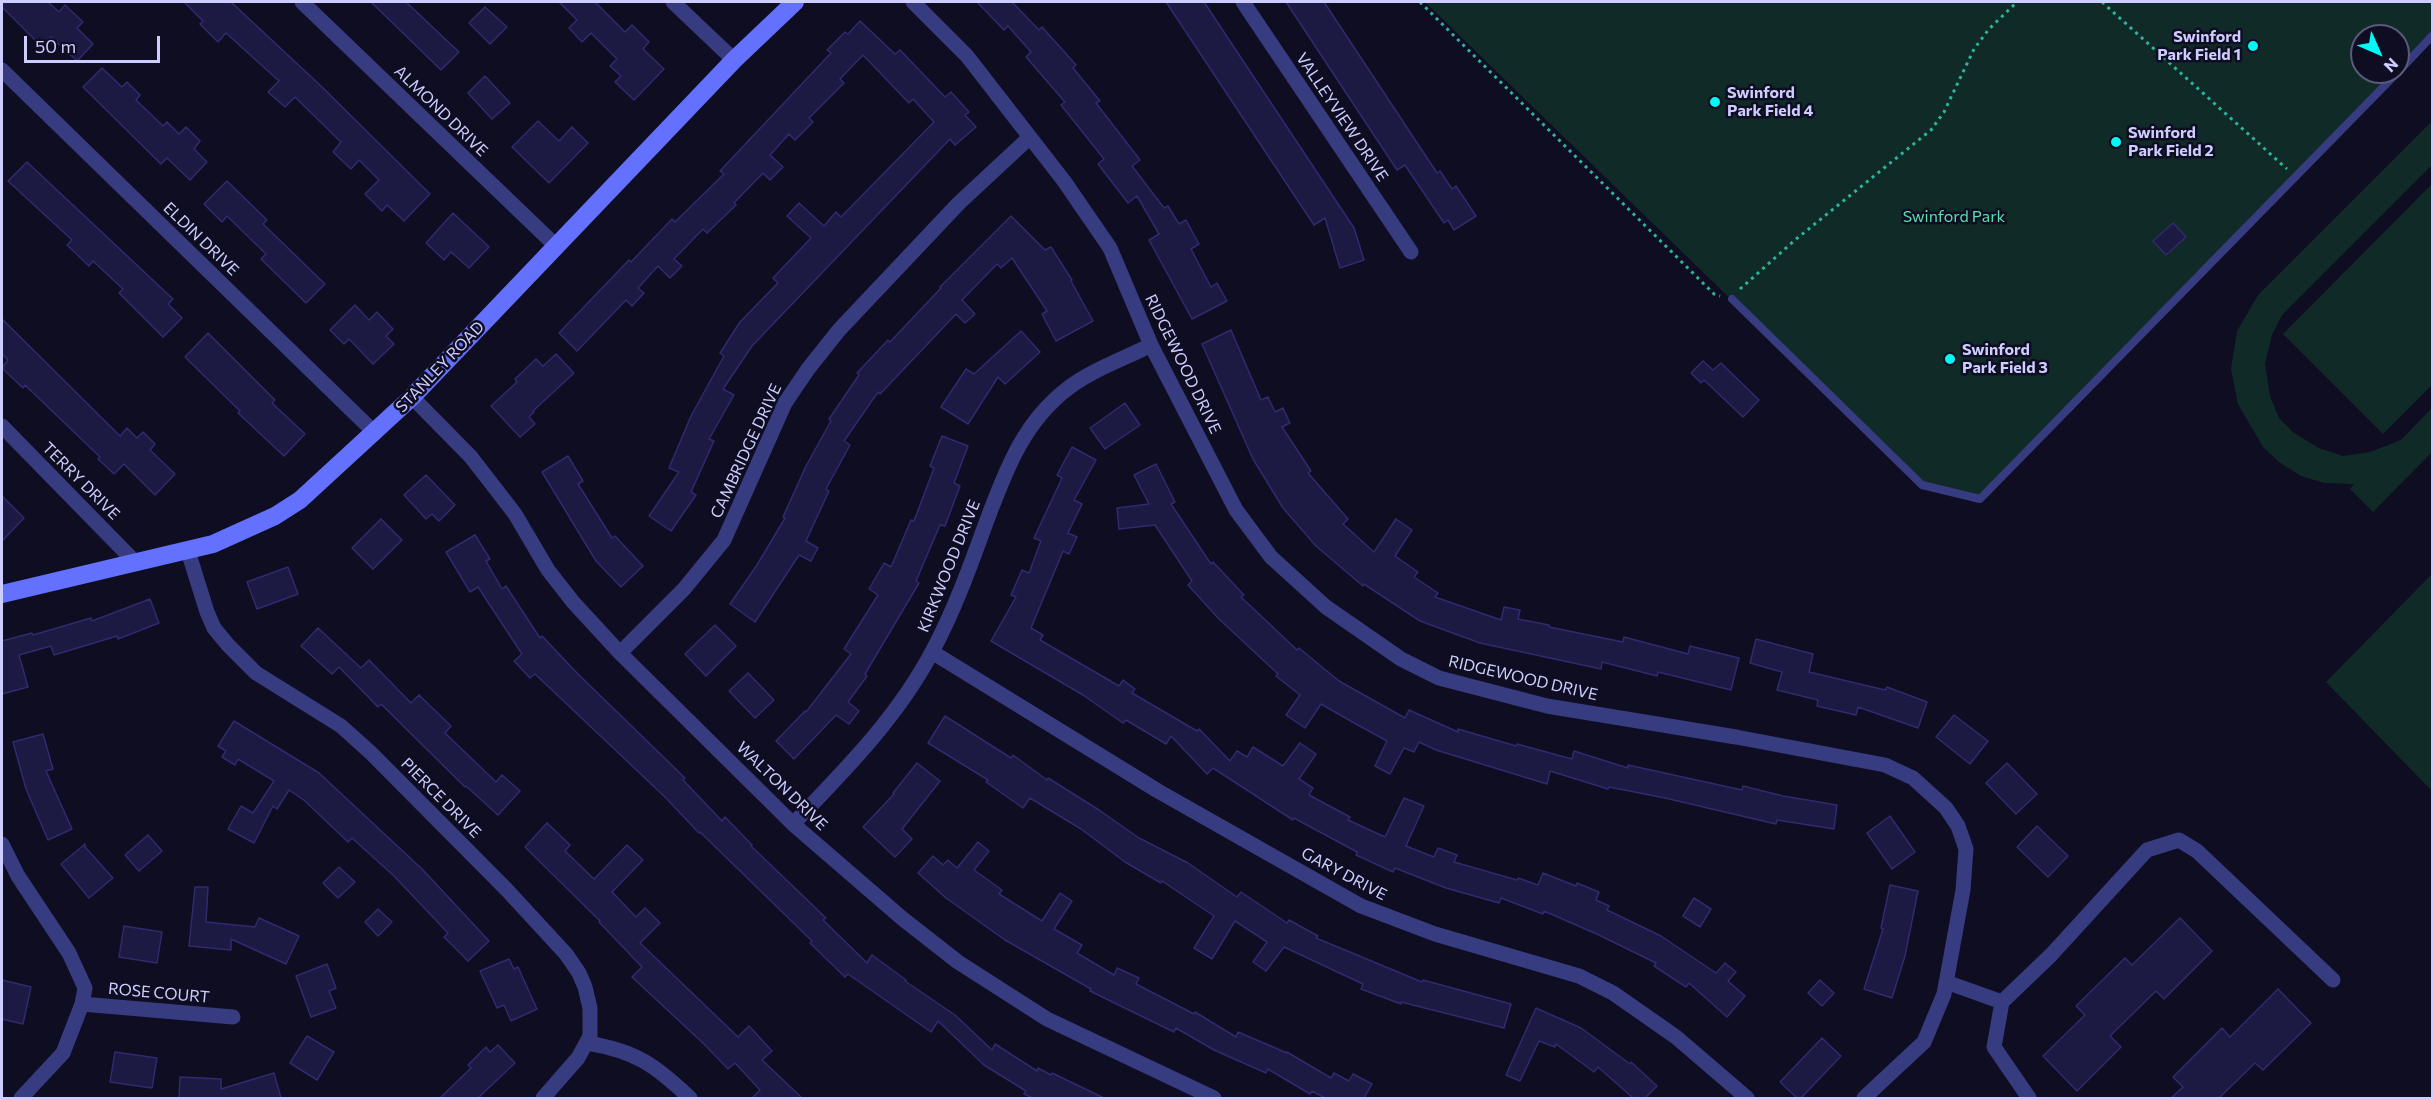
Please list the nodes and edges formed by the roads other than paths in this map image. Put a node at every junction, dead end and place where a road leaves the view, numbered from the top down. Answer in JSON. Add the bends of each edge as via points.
{"nodes":[{"id":1,"x":302,"y":2,"type":"edge"},
{"id":2,"x":673,"y":2,"type":"edge"},
{"id":3,"x":795,"y":2,"type":"edge"},
{"id":4,"x":914,"y":2,"type":"edge"},
{"id":5,"x":1243,"y":2,"type":"edge"},
{"id":6,"x":2433,"y":36,"type":"edge"},
{"id":7,"x":734,"y":60,"type":"junction"},
{"id":8,"x":2410,"y":60,"type":"edge"},
{"id":9,"x":2,"y":70,"type":"edge"},
{"id":10,"x":2386,"y":84,"type":"edge"},
{"id":11,"x":1030,"y":137,"type":"junction"},
{"id":12,"x":556,"y":246,"type":"junction"},
{"id":13,"x":1411,"y":252,"type":"dead end"},
{"id":14,"x":1731,"y":298,"type":"road end"},
{"id":15,"x":1151,"y":345,"type":"junction"},
{"id":16,"x":412,"y":397,"type":"junction"},
{"id":17,"x":2,"y":426,"type":"edge"},
{"id":18,"x":375,"y":433,"type":"junction"},
{"id":19,"x":188,"y":551,"type":"junction"},
{"id":20,"x":134,"y":561,"type":"junction"},
{"id":21,"x":2,"y":594,"type":"edge"},
{"id":22,"x":932,"y":652,"type":"junction"},
{"id":23,"x":620,"y":653,"type":"junction"},
{"id":24,"x":793,"y":824,"type":"junction"},
{"id":25,"x":2,"y":844,"type":"edge"},
{"id":26,"x":2333,"y":980,"type":"dead end"},
{"id":27,"x":1946,"y":982,"type":"junction"},
{"id":28,"x":2002,"y":1002,"type":"junction"},
{"id":29,"x":82,"y":1004,"type":"junction"},
{"id":30,"x":233,"y":1017,"type":"dead end"},
{"id":31,"x":587,"y":1043,"type":"junction"},
{"id":32,"x":21,"y":1098,"type":"edge"},
{"id":33,"x":543,"y":1098,"type":"edge"},
{"id":34,"x":690,"y":1098,"type":"edge"},
{"id":35,"x":1214,"y":1098,"type":"edge"},
{"id":36,"x":1747,"y":1098,"type":"edge"},
{"id":37,"x":1864,"y":1098,"type":"edge"},
{"id":38,"x":2029,"y":1098,"type":"edge"}],
"edges":[{"from":1,"to":12,"type":"street","name":"ALMOND DRIVE"},
{"from":2,"to":7,"type":"street"},
{"from":3,"to":7,"type":"street","name":"STANLEY ROAD"},
{"from":4,"to":11,"type":"street","name":"RIDGEWOOD DRIVE","via":[[967,56]]},
{"from":5,"to":13,"type":"street","name":"VALLEYVIEW DRIVE"},
{"from":6,"to":8,"type":"lane"},
{"from":7,"to":12,"type":"street","name":"STANLEY ROAD"},
{"from":9,"to":18,"type":"street","name":"ELDIN DRIVE"},
{"from":10,"to":14,"type":"lane","via":[[1980,499],[1922,485]]},
{"from":11,"to":15,"type":"street","name":"RIDGEWOOD DRIVE","via":[[1110,248]]},
{"from":11,"to":23,"type":"street","name":"CAMBRIDGE DRIVE","via":[[959,203],[860,307],[808,369],[785,403],[724,540],[684,589]]},
{"from":12,"to":16,"type":"street","name":"STANLEY ROAD"},
{"from":15,"to":22,"type":"street","name":"KIRKWOOD DRIVE","via":[[1068,389],[1021,439]]},
{"from":15,"to":27,"type":"street","name":"RIDGEWOOD DRIVE","via":[[1236,510],[1271,556],[1319,602],[1401,659],[1439,678],[1547,706],[1885,765],[1913,778],[1946,808],[1959,826],[1966,849],[1963,890]]},
{"from":16,"to":18,"type":"street","name":"STANLEY ROAD"},
{"from":16,"to":23,"type":"street","name":"WALTON DRIVE","via":[[471,458],[515,514],[554,578]]},
{"from":17,"to":20,"type":"street","name":"TERRY DRIVE"},
{"from":18,"to":19,"type":"street","name":"STANLEY ROAD","via":[[300,500],[275,516]]},
{"from":19,"to":20,"type":"street","name":"STANLEY ROAD"},
{"from":19,"to":31,"type":"street","name":"PIERCE DRIVE","via":[[207,612],[228,645],[256,673],[341,726],[371,753],[566,954],[585,987],[590,1008]]},
{"from":20,"to":21,"type":"street","name":"STANLEY ROAD"},
{"from":22,"to":24,"type":"street","name":"KIRKWOOD DRIVE","via":[[858,756]]},
{"from":22,"to":36,"type":"street","name":"GARY DRIVE","via":[[1158,791],[1361,906],[1435,934],[1579,976],[1613,993],[1676,1037]]},
{"from":23,"to":24,"type":"street","name":"WALTON DRIVE"},
{"from":24,"to":35,"type":"street","name":"WALTON DRIVE","via":[[958,962],[1047,1019]]},
{"from":25,"to":29,"type":"street","via":[[18,876],[69,953],[85,988]]},
{"from":26,"to":28,"type":"street","via":[[2198,851],[2179,840],[2147,850],[2052,955]]},
{"from":27,"to":28,"type":"street"},
{"from":27,"to":37,"type":"street","name":"RIDGEWOOD DRIVE","via":[[1924,1042]]},
{"from":28,"to":38,"type":"street","via":[[1994,1047]]},
{"from":29,"to":30,"type":"street","name":"ROSE COURT"},
{"from":29,"to":32,"type":"street","via":[[63,1053]]},
{"from":31,"to":33,"type":"street"},
{"from":31,"to":34,"type":"street","via":[[616,1048],[646,1061]]}]}
